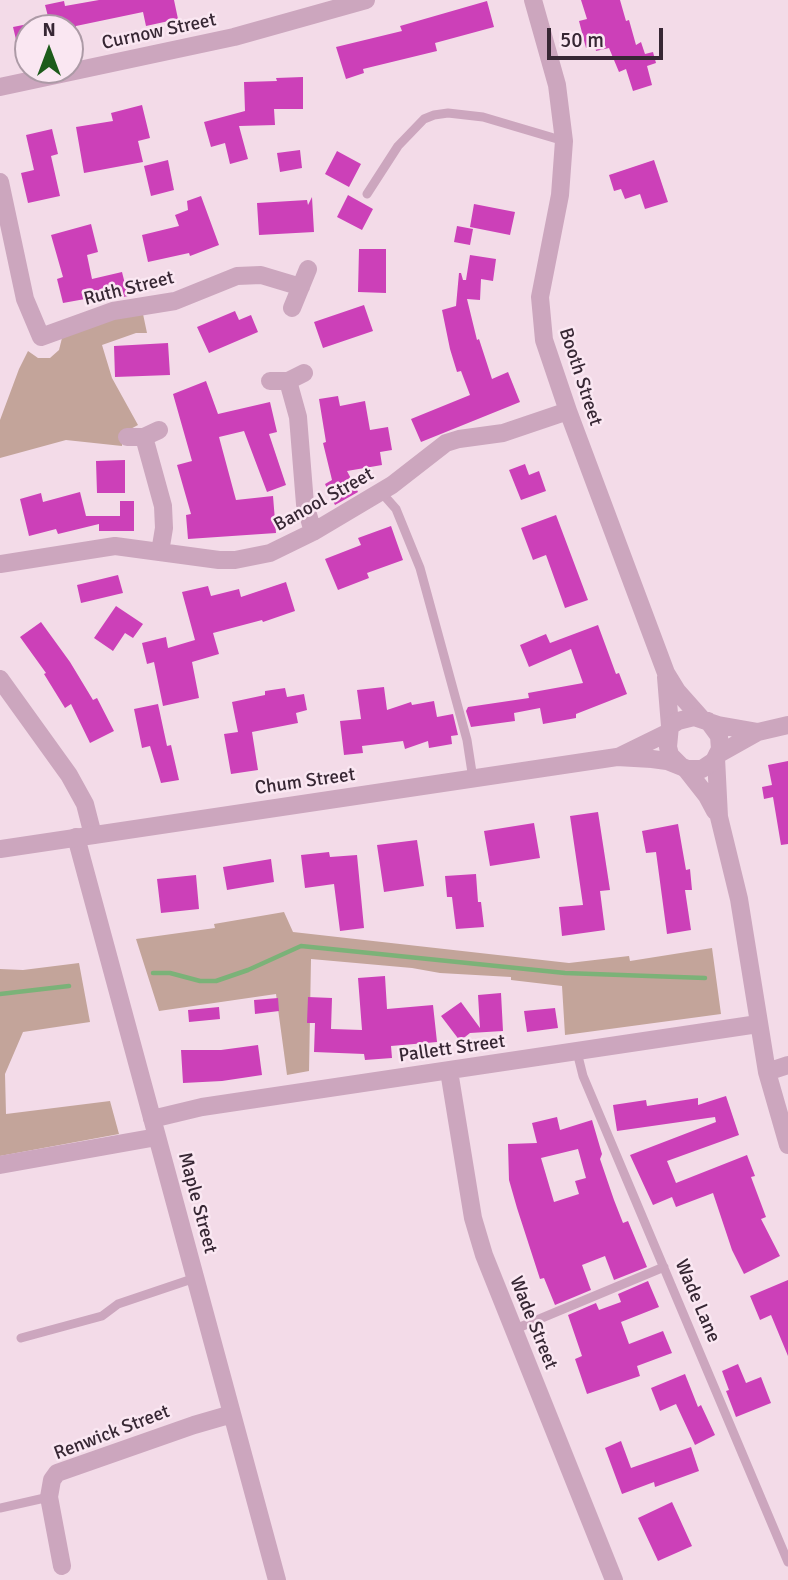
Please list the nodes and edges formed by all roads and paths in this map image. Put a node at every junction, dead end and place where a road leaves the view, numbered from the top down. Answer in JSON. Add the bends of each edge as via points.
{"nodes":[{"id":1,"x":366,"y":0,"type":"edge"},
{"id":2,"x":533,"y":0,"type":"edge"},
{"id":3,"x":0,"y":87,"type":"edge"},
{"id":4,"x":564,"y":141,"type":"junction"},
{"id":5,"x":0,"y":182,"type":"edge"},
{"id":6,"x":367,"y":194,"type":"dead end"},
{"id":7,"x":307,"y":270,"type":"dead end"},
{"id":8,"x":300,"y":287,"type":"junction"},
{"id":9,"x":292,"y":308,"type":"dead end"},
{"id":10,"x":270,"y":381,"type":"dead end"},
{"id":11,"x":568,"y":411,"type":"junction"},
{"id":12,"x":143,"y":435,"type":"dead end"},
{"id":13,"x":381,"y":492,"type":"junction"},
{"id":14,"x":313,"y":532,"type":"junction"},
{"id":15,"x":160,"y":552,"type":"junction"},
{"id":16,"x":0,"y":564,"type":"edge"},
{"id":17,"x":666,"y":673,"type":"junction"},
{"id":18,"x":0,"y":679,"type":"edge"},
{"id":19,"x":705,"y":720,"type":"junction"},
{"id":20,"x":788,"y":725,"type":"edge"},
{"id":21,"x":670,"y":729,"type":"junction"},
{"id":22,"x":758,"y":732,"type":"junction"},
{"id":23,"x":717,"y":756,"type":"junction"},
{"id":24,"x":617,"y":757,"type":"junction"},
{"id":25,"x":683,"y":767,"type":"junction"},
{"id":26,"x":473,"y":779,"type":"junction"},
{"id":27,"x":719,"y":817,"type":"junction"},
{"id":28,"x":85,"y":836,"type":"junction"},
{"id":29,"x":0,"y":849,"type":"edge"},
{"id":30,"x":758,"y":1024,"type":"junction"},
{"id":31,"x":577,"y":1052,"type":"junction"},
{"id":32,"x":788,"y":1065,"type":"edge"},
{"id":33,"x":449,"y":1071,"type":"junction"},
{"id":34,"x":766,"y":1072,"type":"junction"},
{"id":35,"x":152,"y":1119,"type":"junction"},
{"id":36,"x":157,"y":1137,"type":"junction"},
{"id":37,"x":788,"y":1144,"type":"edge"},
{"id":38,"x":0,"y":1165,"type":"edge"},
{"id":39,"x":664,"y":1267,"type":"junction"},
{"id":40,"x":195,"y":1278,"type":"junction"},
{"id":41,"x":513,"y":1330,"type":"junction"},
{"id":42,"x":21,"y":1338,"type":"dead end"},
{"id":43,"x":232,"y":1414,"type":"junction"},
{"id":44,"x":49,"y":1497,"type":"junction"},
{"id":45,"x":0,"y":1508,"type":"edge"},
{"id":46,"x":788,"y":1562,"type":"edge"},
{"id":47,"x":62,"y":1566,"type":"dead end"},
{"id":48,"x":277,"y":1580,"type":"edge"},
{"id":49,"x":614,"y":1580,"type":"edge"}],
"edges":[{"from":1,"to":3,"type":"street","name":"Curnow Street","via":[[221,41]]},
{"from":2,"to":4,"type":"street","name":"Booth Street","via":[[557,85]]},
{"from":4,"to":6,"type":"lane","via":[[482,117],[434,115],[398,146]]},
{"from":4,"to":11,"type":"street","name":"Booth Street","via":[[560,195],[539,308],[544,340]]},
{"from":5,"to":8,"type":"street","name":"Ruth Street","via":[[25,299],[41,337],[113,311],[176,301],[237,276],[261,275]]},
{"from":7,"to":8,"type":"street"},
{"from":8,"to":9,"type":"street"},
{"from":10,"to":14,"type":"street","via":[[296,377],[305,504]]},
{"from":11,"to":13,"type":"street","name":"Banool Street","via":[[510,432],[446,443]]},
{"from":11,"to":17,"type":"street","name":"Booth Street"},
{"from":12,"to":15,"type":"street","via":[[163,506]]},
{"from":13,"to":14,"type":"street","name":"Banool Street"},
{"from":13,"to":26,"type":"lane","via":[[396,509],[420,568],[467,740]]},
{"from":14,"to":15,"type":"street","name":"Banool Street","via":[[270,553],[235,560]]},
{"from":15,"to":16,"type":"street","name":"Banool Street","via":[[103,547]]},
{"from":17,"to":19,"type":"street","name":"Booth Street"},
{"from":17,"to":21,"type":"street","name":"Booth Street"},
{"from":18,"to":28,"type":"street","name":"Maple Street","via":[[85,804]]},
{"from":19,"to":21,"type":"street","via":[[687,718]]},
{"from":19,"to":22,"type":"street"},
{"from":19,"to":23,"type":"street","via":[[719,736]]},
{"from":20,"to":22,"type":"street"},
{"from":21,"to":24,"type":"street","name":"Chum Street"},
{"from":21,"to":25,"type":"street","via":[[670,755]]},
{"from":22,"to":23,"type":"street"},
{"from":23,"to":25,"type":"street","via":[[702,769]]},
{"from":23,"to":27,"type":"street"},
{"from":24,"to":25,"type":"street","name":"Chum Street","via":[[667,761]]},
{"from":24,"to":26,"type":"street","name":"Chum Street"},
{"from":25,"to":27,"type":"street"},
{"from":26,"to":28,"type":"street","name":"Chum Street"},
{"from":27,"to":30,"type":"street","via":[[739,898]]},
{"from":28,"to":29,"type":"street","name":"Chum Street"},
{"from":28,"to":35,"type":"street","name":"Maple Street"},
{"from":30,"to":31,"type":"street","name":"Pallett Street"},
{"from":30,"to":34,"type":"street"},
{"from":31,"to":33,"type":"street","name":"Pallett Street"},
{"from":31,"to":39,"type":"lane","name":"Wade Lane"},
{"from":32,"to":34,"type":"street"},
{"from":33,"to":35,"type":"street","name":"Pallett Street","via":[[202,1107]]},
{"from":33,"to":41,"type":"street","name":"Wade Street","via":[[473,1218]]},
{"from":34,"to":37,"type":"street"},
{"from":35,"to":36,"type":"street","name":"Maple Street"},
{"from":36,"to":38,"type":"street"},
{"from":36,"to":40,"type":"street","name":"Maple Street"},
{"from":39,"to":41,"type":"lane"},
{"from":39,"to":46,"type":"lane","name":"Wade Lane"},
{"from":40,"to":42,"type":"lane","via":[[118,1304],[102,1316]]},
{"from":40,"to":43,"type":"street","name":"Maple Street"},
{"from":41,"to":49,"type":"street","name":"Wade Street"},
{"from":43,"to":44,"type":"street","name":"Renwick Street","via":[[57,1473]]},
{"from":43,"to":48,"type":"street","name":"Maple Street"},
{"from":44,"to":45,"type":"lane"},
{"from":44,"to":47,"type":"street"}]}
